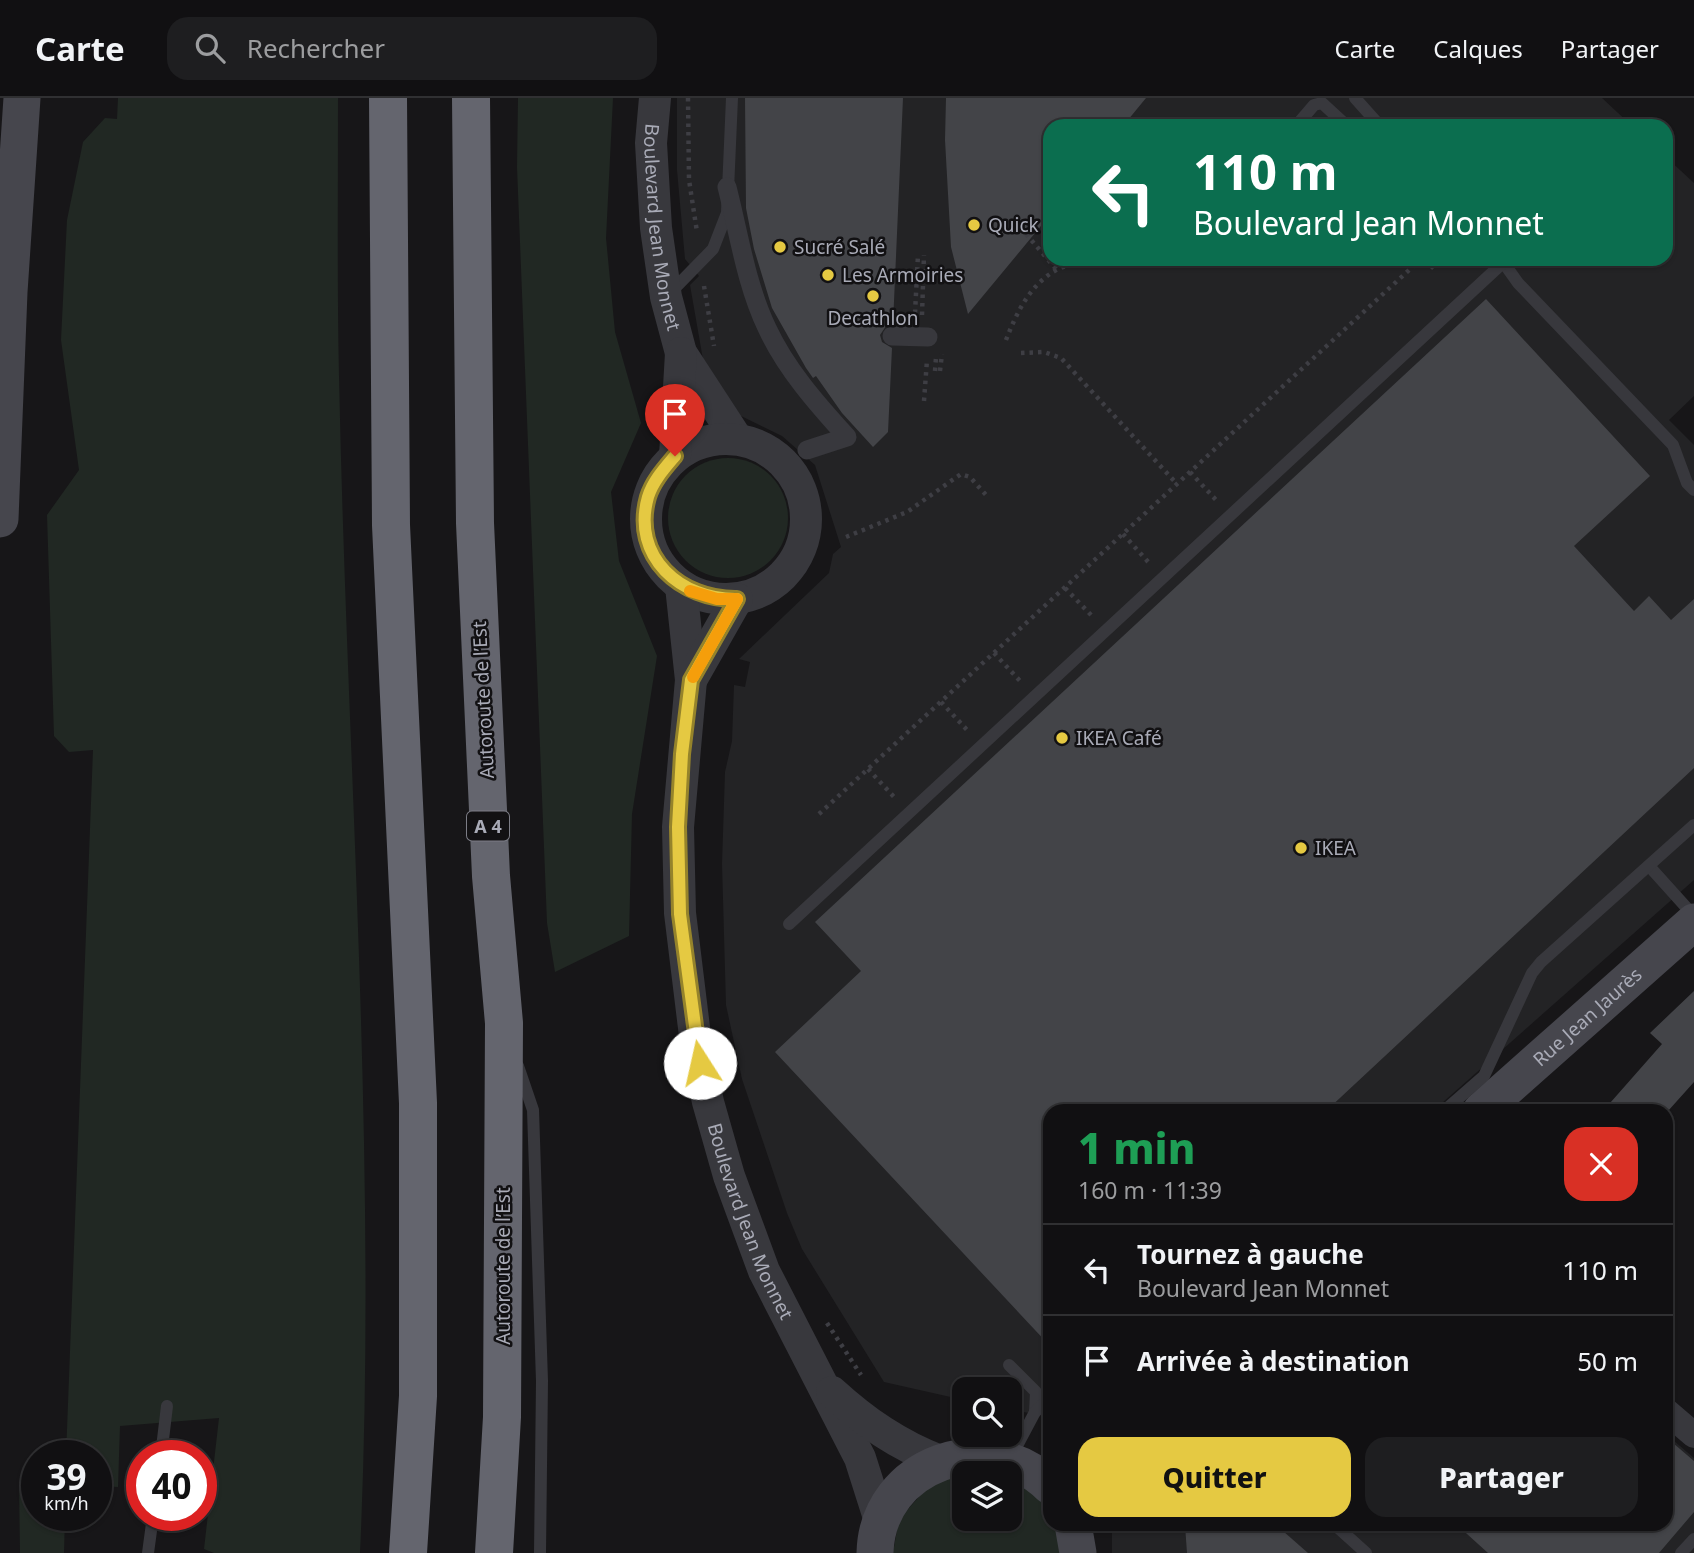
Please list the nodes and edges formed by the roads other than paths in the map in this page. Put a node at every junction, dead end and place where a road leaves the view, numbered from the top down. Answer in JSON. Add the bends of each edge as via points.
{"nodes":[{"id":1,"x":22,"y":98,"type":"edge"},
{"id":2,"x":387,"y":98,"type":"edge"},
{"id":3,"x":471,"y":98,"type":"edge"},
{"id":4,"x":655,"y":98,"type":"edge"},
{"id":5,"x":732,"y":98,"type":"edge"},
{"id":6,"x":1355,"y":98,"type":"edge"},
{"id":7,"x":1302,"y":119,"type":"edge"},
{"id":8,"x":1340,"y":119,"type":"edge"},
{"id":9,"x":1374,"y":119,"type":"edge"},
{"id":10,"x":727,"y":187,"type":"junction"},
{"id":11,"x":1498,"y":266,"type":"edge"},
{"id":12,"x":1508,"y":266,"type":"edge"},
{"id":13,"x":666,"y":297,"type":"junction"},
{"id":14,"x":892,"y":336,"type":"dead end"},
{"id":15,"x":920,"y":340,"type":"road end"},
{"id":16,"x":681,"y":353,"type":"junction"},
{"id":17,"x":737,"y":439,"type":"junction"},
{"id":18,"x":807,"y":450,"type":"dead end"},
{"id":19,"x":675,"y":456,"type":"junction"},
{"id":20,"x":1694,"y":490,"type":"edge"},
{"id":21,"x":0,"y":519,"type":"edge"},
{"id":22,"x":681,"y":586,"type":"junction"},
{"id":23,"x":737,"y":599,"type":"junction"},
{"id":24,"x":691,"y":680,"type":"junction"},
{"id":25,"x":1694,"y":825,"type":"edge"},
{"id":26,"x":1649,"y":866,"type":"junction"},
{"id":27,"x":1694,"y":916,"type":"edge"},
{"id":28,"x":1694,"y":922,"type":"edge"},
{"id":29,"x":789,"y":924,"type":"dead end"},
{"id":30,"x":503,"y":1023,"type":"junction"},
{"id":31,"x":1452,"y":1104,"type":"edge"},
{"id":32,"x":1489,"y":1104,"type":"edge"},
{"id":33,"x":1009,"y":1365,"type":"dead end"},
{"id":34,"x":818,"y":1379,"type":"junction"},
{"id":35,"x":1043,"y":1405,"type":"edge"},
{"id":36,"x":167,"y":1406,"type":"dead end"},
{"id":37,"x":1035,"y":1412,"type":"junction"},
{"id":38,"x":1673,"y":1417,"type":"edge"},
{"id":39,"x":1694,"y":1435,"type":"edge"},
{"id":40,"x":162,"y":1440,"type":"edge"},
{"id":41,"x":1010,"y":1460,"type":"junction"},
{"id":42,"x":940,"y":1461,"type":"junction"},
{"id":43,"x":1043,"y":1478,"type":"edge"},
{"id":44,"x":151,"y":1531,"type":"edge"},
{"id":45,"x":1074,"y":1531,"type":"edge"},
{"id":46,"x":1342,"y":1531,"type":"edge"},
{"id":47,"x":878,"y":1538,"type":"edge"},
{"id":48,"x":1694,"y":1539,"type":"edge"},
{"id":49,"x":148,"y":1553,"type":"edge"},
{"id":50,"x":408,"y":1553,"type":"edge"},
{"id":51,"x":494,"y":1553,"type":"edge"},
{"id":52,"x":540,"y":1553,"type":"edge"},
{"id":53,"x":1078,"y":1553,"type":"edge"},
{"id":54,"x":1366,"y":1553,"type":"edge"},
{"id":55,"x":1681,"y":1553,"type":"edge"}],
"edges":[{"from":1,"to":21,"type":"main road"},
{"from":2,"to":50,"type":"highway","via":[[391,525],[418,1104],[418,1396]]},
{"from":3,"to":30,"type":"highway","name":"Autoroute de l’Est","number":"A 4","via":[[475,523],[491,876]]},
{"from":4,"to":13,"type":"street","name":"Boulevard Jean Monnet","via":[[651,143]]},
{"from":5,"to":10,"type":"lane"},
{"from":6,"to":9,"type":"lane"},
{"from":7,"to":8,"type":"lane","via":[[1322,103]]},
{"from":10,"to":13,"type":"lane","via":[[727,213],[713,249]]},
{"from":10,"to":18,"type":"street","via":[[752,290],[767,330],[813,399],[847,437]]},
{"from":11,"to":29,"type":"lane"},
{"from":12,"to":20,"type":"lane","via":[[1518,283],[1673,445]]},
{"from":13,"to":16,"type":"street","name":"Boulevard Jean Monnet"},
{"from":14,"to":15,"type":"street"},
{"from":16,"to":17,"type":"street","name":"Boulevard Jean Monnet"},
{"from":16,"to":19,"type":"street","name":"Boulevard Jean Monnet"},
{"from":17,"to":19,"type":"street","via":[[715,439]]},
{"from":17,"to":23,"type":"street","via":[[763,447],[785,464],[800,487],[806,519],[798,554],[783,576],[762,591]]},
{"from":19,"to":22,"type":"street","via":[[648,498],[645,523],[650,547],[663,569]]},
{"from":22,"to":23,"type":"street","via":[[717,599]]},
{"from":22,"to":24,"type":"street","name":"Boulevard Jean Monnet"},
{"from":23,"to":24,"type":"street","name":"Boulevard Jean Monnet"},
{"from":24,"to":34,"type":"street","name":"Boulevard Jean Monnet","via":[[678,827],[680,914],[696,1044],[733,1188],[764,1271]]},
{"from":25,"to":26,"type":"lane"},
{"from":26,"to":27,"type":"lane"},
{"from":26,"to":31,"type":"lane","via":[[1541,962],[1484,1076]]},
{"from":28,"to":32,"type":"main road","name":"Rue Jean Jaurès"},
{"from":30,"to":51,"type":"highway","name":"Autoroute de l’Est","number":"A 4","via":[[502,1417]]},
{"from":30,"to":52,"type":"lane","via":[[533,1110],[542,1381]]},
{"from":33,"to":37,"type":"lane","via":[[1036,1392]]},
{"from":34,"to":42,"type":"street","name":"Boulevard Jean Monnet","via":[[870,1425]]},
{"from":34,"to":47,"type":"street","name":"Boulevard Jean Monnet","via":[[874,1493]]},
{"from":35,"to":37,"type":"lane"},
{"from":36,"to":40,"type":"lane"},
{"from":37,"to":41,"type":"lane"},
{"from":38,"to":39,"type":"street"},
{"from":41,"to":42,"type":"main road","via":[[983,1455]]},
{"from":41,"to":43,"type":"main road"},
{"from":42,"to":47,"type":"main road","via":[[904,1485],[893,1499]]},
{"from":44,"to":49,"type":"lane"},
{"from":45,"to":53,"type":"main road"},
{"from":46,"to":54,"type":"lane"},
{"from":48,"to":55,"type":"lane"}]}
